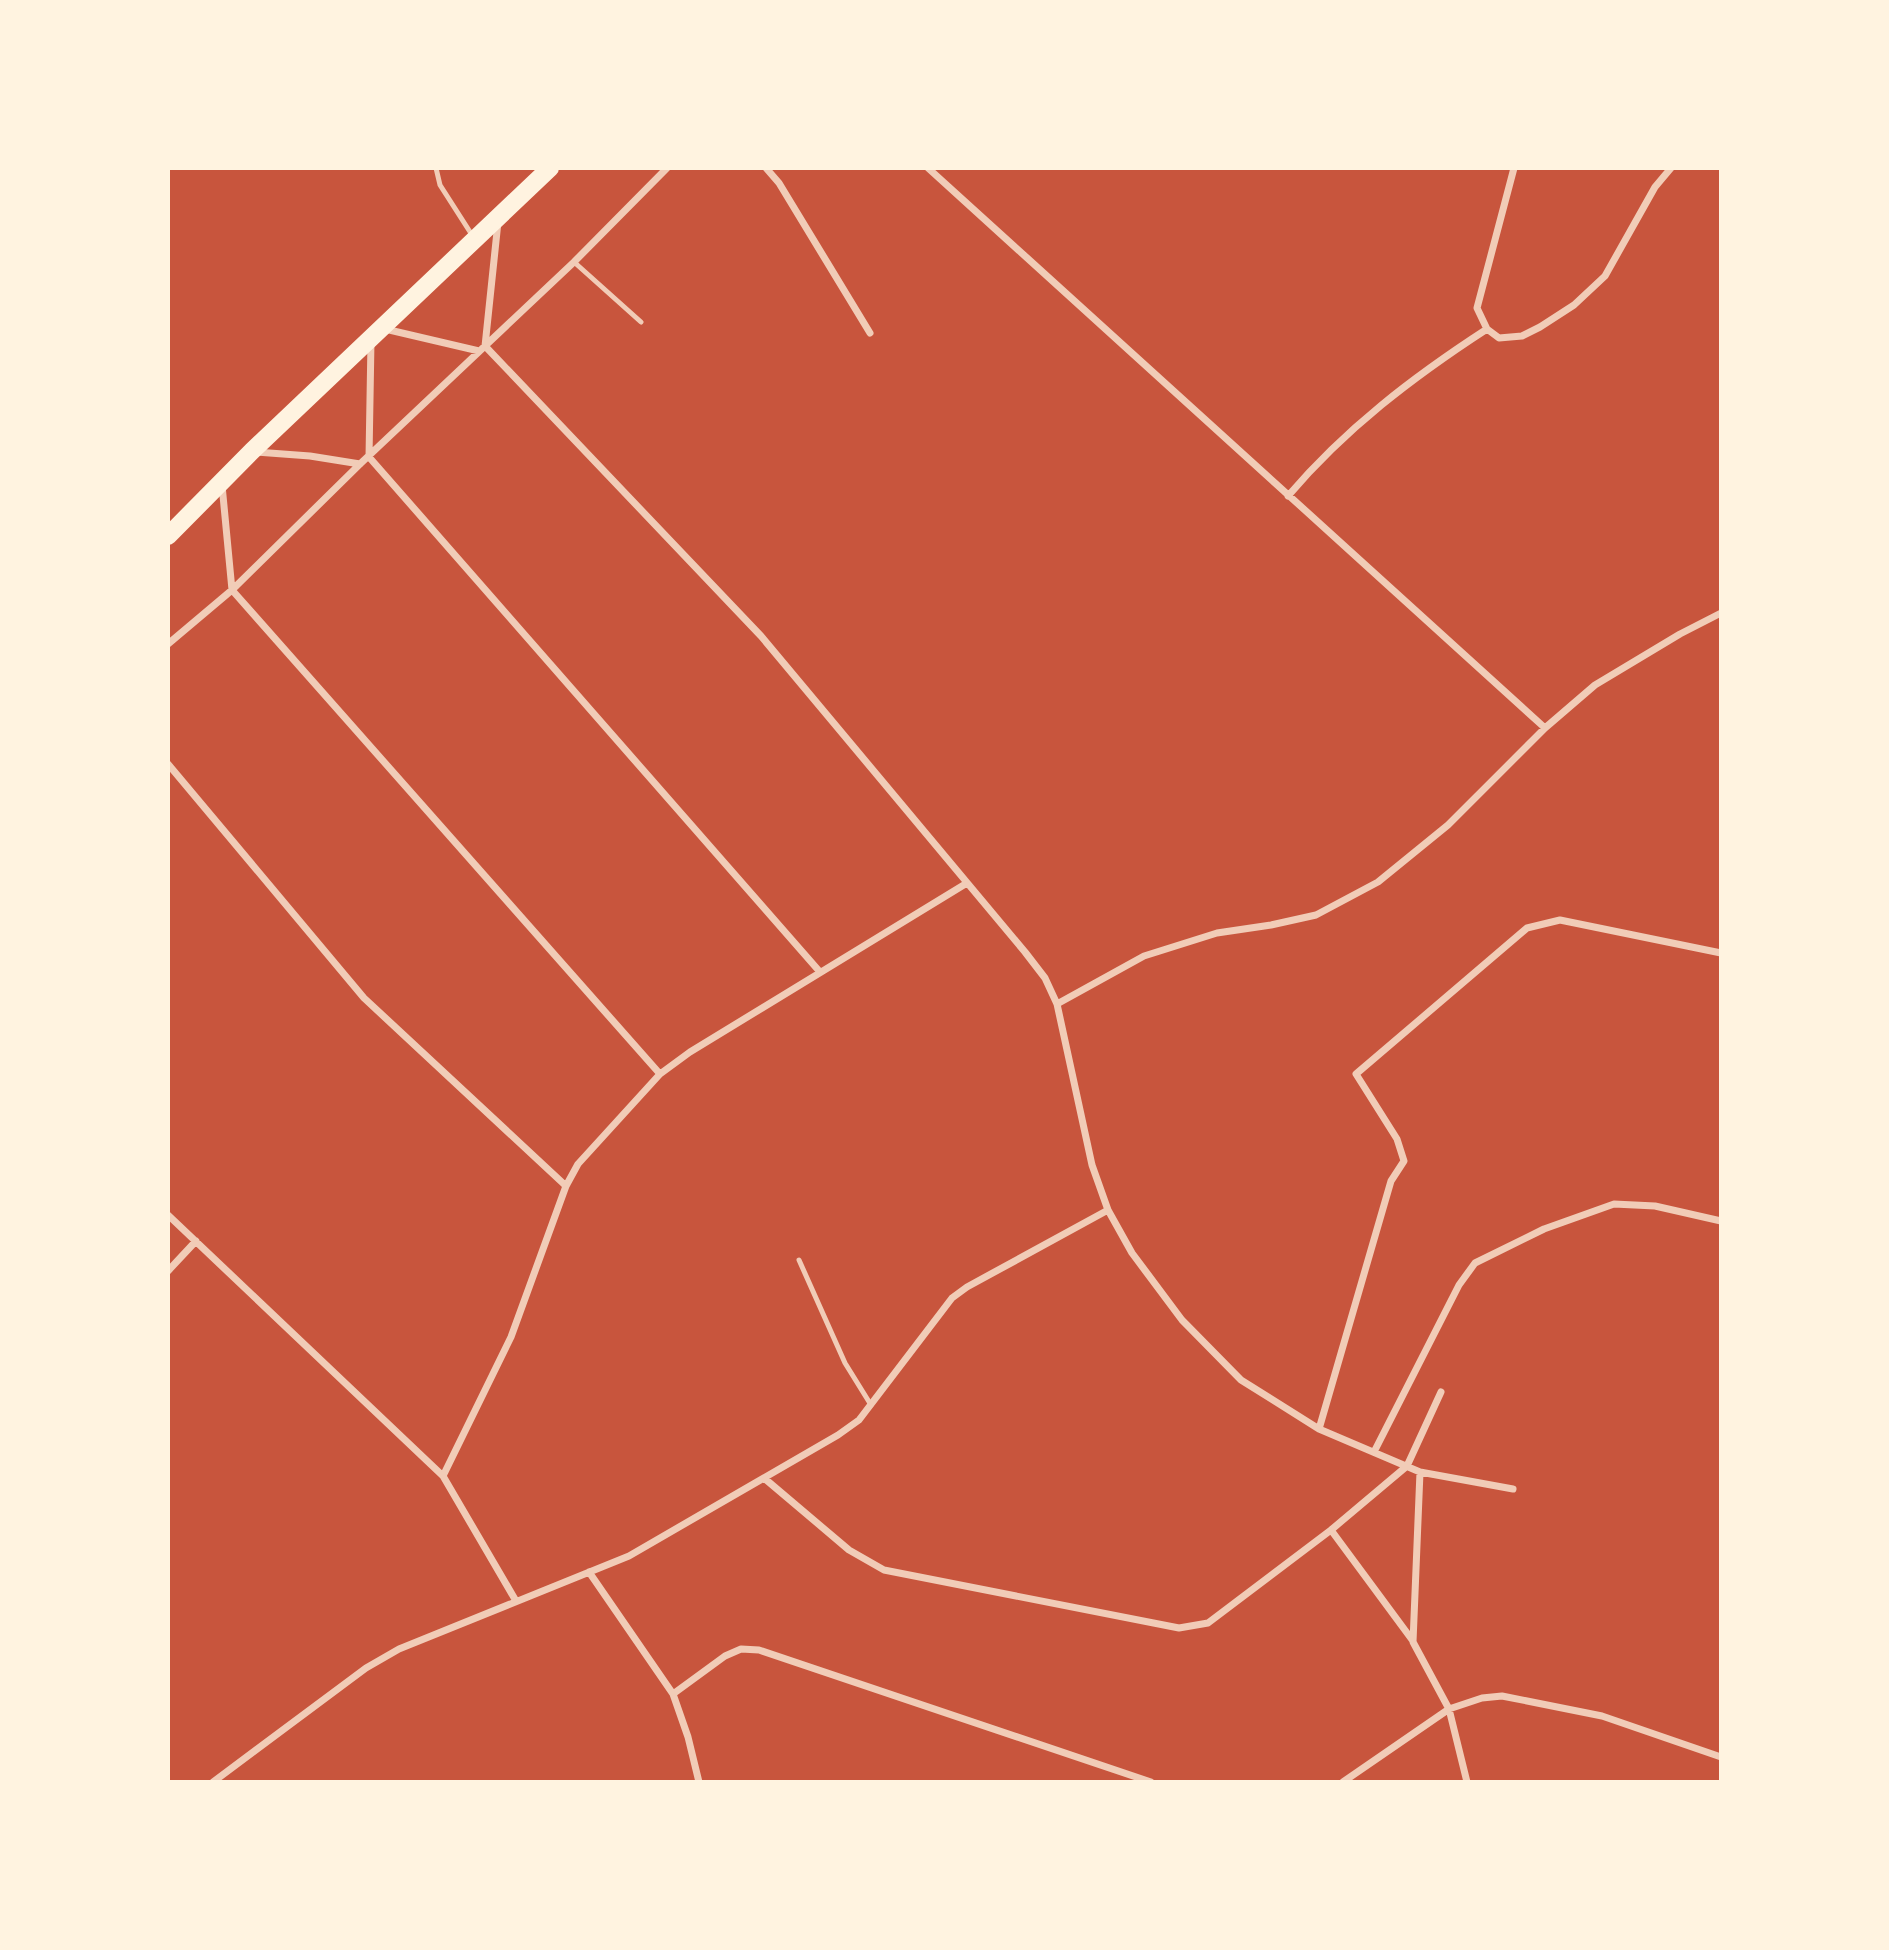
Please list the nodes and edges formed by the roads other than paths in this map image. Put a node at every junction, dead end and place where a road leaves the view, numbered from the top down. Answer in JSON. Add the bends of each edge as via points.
{"nodes":[{"id":1,"x":436,"y":168,"type":"edge"},
{"id":2,"x":550,"y":168,"type":"edge"},
{"id":3,"x":667,"y":168,"type":"edge"},
{"id":4,"x":766,"y":168,"type":"edge"},
{"id":5,"x":928,"y":168,"type":"edge"},
{"id":6,"x":1514,"y":168,"type":"edge"},
{"id":7,"x":1671,"y":168,"type":"edge"},
{"id":8,"x":498,"y":217,"type":"junction"},
{"id":9,"x":475,"y":241,"type":"junction"},
{"id":10,"x":574,"y":262,"type":"junction"},
{"id":11,"x":641,"y":322,"type":"dead end"},
{"id":12,"x":1487,"y":329,"type":"junction"},
{"id":13,"x":376,"y":333,"type":"junction"},
{"id":14,"x":870,"y":333,"type":"dead end"},
{"id":15,"x":482,"y":349,"type":"junction"},
{"id":16,"x":252,"y":451,"type":"junction"},
{"id":17,"x":369,"y":457,"type":"junction"},
{"id":18,"x":360,"y":464,"type":"junction"},
{"id":19,"x":221,"y":481,"type":"junction"},
{"id":20,"x":1288,"y":496,"type":"junction"},
{"id":21,"x":168,"y":536,"type":"edge"},
{"id":22,"x":233,"y":590,"type":"junction"},
{"id":23,"x":1721,"y":613,"type":"edge"},
{"id":24,"x":168,"y":643,"type":"edge"},
{"id":25,"x":1545,"y":728,"type":"junction"},
{"id":26,"x":168,"y":764,"type":"edge"},
{"id":27,"x":967,"y":883,"type":"junction"},
{"id":28,"x":1721,"y":953,"type":"edge"},
{"id":29,"x":820,"y":972,"type":"junction"},
{"id":30,"x":1057,"y":1004,"type":"junction"},
{"id":31,"x":660,"y":1074,"type":"junction"},
{"id":32,"x":566,"y":1186,"type":"junction"},
{"id":33,"x":1108,"y":1210,"type":"junction"},
{"id":34,"x":168,"y":1215,"type":"edge"},
{"id":35,"x":1721,"y":1221,"type":"edge"},
{"id":36,"x":195,"y":1241,"type":"junction"},
{"id":37,"x":799,"y":1260,"type":"dead end"},
{"id":38,"x":168,"y":1271,"type":"edge"},
{"id":39,"x":1441,"y":1392,"type":"dead end"},
{"id":40,"x":871,"y":1405,"type":"junction"},
{"id":41,"x":1319,"y":1429,"type":"junction"},
{"id":42,"x":1374,"y":1452,"type":"junction"},
{"id":43,"x":1407,"y":1466,"type":"junction"},
{"id":44,"x":1420,"y":1472,"type":"junction"},
{"id":45,"x":443,"y":1476,"type":"junction"},
{"id":46,"x":764,"y":1478,"type":"junction"},
{"id":47,"x":1513,"y":1489,"type":"dead end"},
{"id":48,"x":1331,"y":1530,"type":"junction"},
{"id":49,"x":589,"y":1572,"type":"junction"},
{"id":50,"x":516,"y":1601,"type":"junction"},
{"id":51,"x":1413,"y":1642,"type":"junction"},
{"id":52,"x":673,"y":1694,"type":"junction"},
{"id":53,"x":1449,"y":1709,"type":"junction"},
{"id":54,"x":1721,"y":1757,"type":"edge"},
{"id":55,"x":213,"y":1782,"type":"edge"},
{"id":56,"x":699,"y":1782,"type":"edge"},
{"id":57,"x":1151,"y":1782,"type":"edge"},
{"id":58,"x":1343,"y":1782,"type":"edge"},
{"id":59,"x":1467,"y":1782,"type":"edge"}],
"edges":[{"from":1,"to":9,"type":"lane","via":[[439,185]]},
{"from":2,"to":8,"type":"main road"},
{"from":3,"to":10,"type":"street"},
{"from":4,"to":14,"type":"street"},
{"from":5,"to":20,"type":"street"},
{"from":6,"to":12,"type":"street","via":[[1477,308]]},
{"from":7,"to":12,"type":"street","via":[[1655,187],[1605,276],[1574,305],[1522,336],[1499,338]]},
{"from":8,"to":9,"type":"main road"},
{"from":8,"to":15,"type":"street"},
{"from":9,"to":13,"type":"main road"},
{"from":10,"to":11,"type":"lane"},
{"from":10,"to":15,"type":"street"},
{"from":12,"to":20,"type":"street","via":[[1447,354],[1356,426]]},
{"from":13,"to":15,"type":"street"},
{"from":13,"to":16,"type":"main road"},
{"from":13,"to":17,"type":"street"},
{"from":15,"to":17,"type":"street"},
{"from":15,"to":27,"type":"street","via":[[761,636]]},
{"from":16,"to":18,"type":"street"},
{"from":16,"to":19,"type":"main road"},
{"from":17,"to":18,"type":"street"},
{"from":17,"to":29,"type":"street"},
{"from":18,"to":22,"type":"street"},
{"from":19,"to":21,"type":"main road"},
{"from":19,"to":22,"type":"street"},
{"from":20,"to":25,"type":"street"},
{"from":22,"to":24,"type":"street"},
{"from":22,"to":31,"type":"street"},
{"from":23,"to":25,"type":"street","via":[[1595,685]]},
{"from":25,"to":30,"type":"street","via":[[1448,825],[1378,882],[1316,915],[1217,933],[1144,956]]},
{"from":26,"to":32,"type":"street","via":[[364,998]]},
{"from":27,"to":29,"type":"street"},
{"from":27,"to":30,"type":"street","via":[[1045,978]]},
{"from":28,"to":41,"type":"street","via":[[1560,920],[1527,928],[1356,1074],[1397,1139],[1404,1161],[1391,1181]]},
{"from":29,"to":31,"type":"street"},
{"from":30,"to":33,"type":"street","via":[[1092,1166]]},
{"from":31,"to":32,"type":"street","via":[[578,1164]]},
{"from":32,"to":45,"type":"street","via":[[511,1336]]},
{"from":33,"to":40,"type":"street","via":[[952,1298]]},
{"from":33,"to":41,"type":"street","via":[[1132,1253],[1182,1320],[1241,1380]]},
{"from":34,"to":36,"type":"street"},
{"from":35,"to":42,"type":"street","via":[[1655,1206],[1614,1204],[1544,1229],[1475,1263],[1459,1285]]},
{"from":36,"to":38,"type":"street"},
{"from":36,"to":45,"type":"street"},
{"from":37,"to":40,"type":"lane","via":[[845,1363]]},
{"from":39,"to":43,"type":"street"},
{"from":40,"to":46,"type":"street","via":[[838,1435]]},
{"from":41,"to":42,"type":"street"},
{"from":42,"to":43,"type":"street"},
{"from":43,"to":44,"type":"street"},
{"from":43,"to":48,"type":"street"},
{"from":44,"to":47,"type":"street"},
{"from":44,"to":51,"type":"street"},
{"from":45,"to":50,"type":"street"},
{"from":46,"to":48,"type":"street","via":[[849,1550],[884,1570],[1179,1628],[1208,1623]]},
{"from":46,"to":49,"type":"street","via":[[640,1549]]},
{"from":48,"to":51,"type":"street"},
{"from":49,"to":50,"type":"street"},
{"from":49,"to":52,"type":"street"},
{"from":50,"to":55,"type":"street","via":[[366,1668]]},
{"from":51,"to":53,"type":"street"},
{"from":52,"to":56,"type":"street"},
{"from":52,"to":57,"type":"street","via":[[725,1656],[741,1649],[760,1650]]},
{"from":53,"to":54,"type":"street","via":[[1502,1696],[1602,1716]]},
{"from":53,"to":58,"type":"street"},
{"from":53,"to":59,"type":"street"}]}
